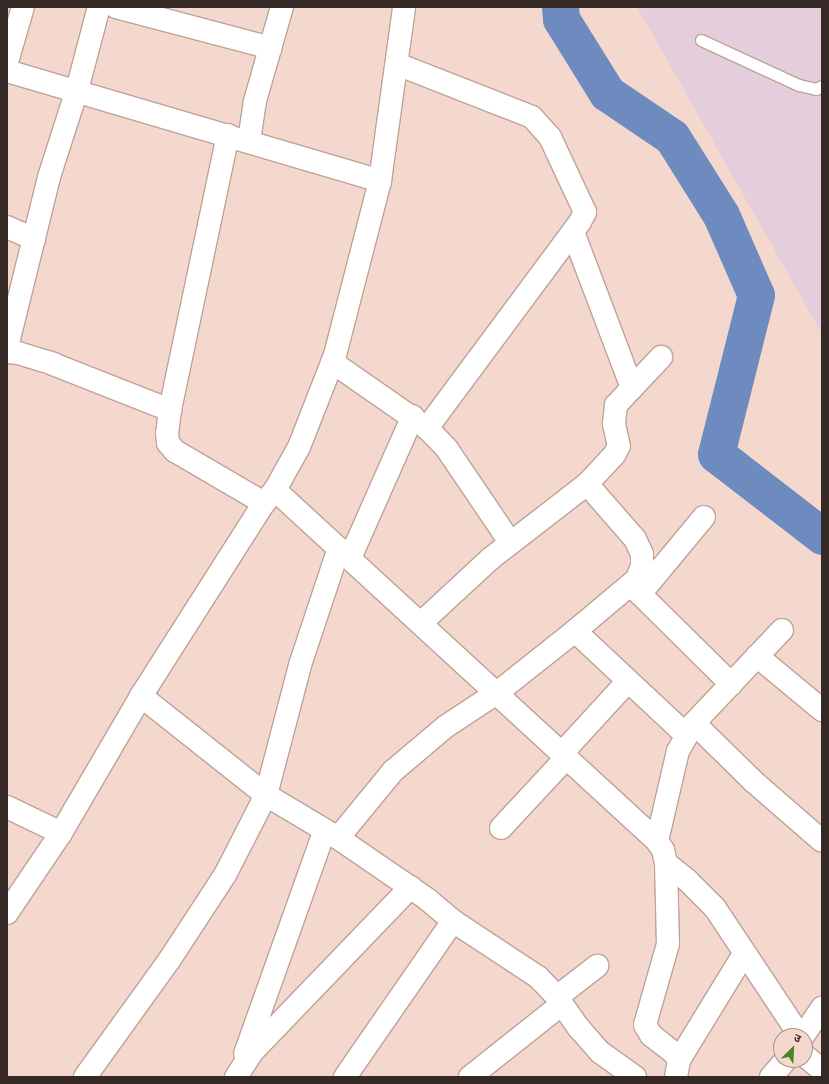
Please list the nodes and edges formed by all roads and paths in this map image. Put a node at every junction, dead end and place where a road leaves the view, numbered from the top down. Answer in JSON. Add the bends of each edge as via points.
{"nodes":[{"id":1,"x":23,"y":7,"type":"edge"},
{"id":2,"x":99,"y":7,"type":"edge"},
{"id":3,"x":116,"y":7,"type":"edge"},
{"id":4,"x":282,"y":7,"type":"edge"},
{"id":5,"x":404,"y":7,"type":"edge"},
{"id":6,"x":179,"y":15,"type":"edge"},
{"id":7,"x":701,"y":40,"type":"dead end"},
{"id":8,"x":271,"y":48,"type":"junction"},
{"id":9,"x":7,"y":62,"type":"edge"},
{"id":10,"x":396,"y":64,"type":"junction"},
{"id":11,"x":7,"y":70,"type":"edge"},
{"id":12,"x":822,"y":86,"type":"edge"},
{"id":13,"x":77,"y":90,"type":"junction"},
{"id":14,"x":228,"y":135,"type":"junction"},
{"id":15,"x":249,"y":141,"type":"junction"},
{"id":16,"x":380,"y":181,"type":"junction"},
{"id":17,"x":7,"y":227,"type":"edge"},
{"id":18,"x":573,"y":232,"type":"junction"},
{"id":19,"x":34,"y":239,"type":"junction"},
{"id":20,"x":7,"y":347,"type":"edge"},
{"id":21,"x":7,"y":352,"type":"edge"},
{"id":22,"x":661,"y":357,"type":"dead end"},
{"id":23,"x":332,"y":362,"type":"junction"},
{"id":24,"x":632,"y":388,"type":"junction"},
{"id":25,"x":170,"y":410,"type":"junction"},
{"id":26,"x":420,"y":422,"type":"junction"},
{"id":27,"x":587,"y":484,"type":"junction"},
{"id":28,"x":269,"y":496,"type":"junction"},
{"id":29,"x":704,"y":518,"type":"dead end"},
{"id":30,"x":510,"y":542,"type":"junction"},
{"id":31,"x":345,"y":553,"type":"junction"},
{"id":32,"x":636,"y":590,"type":"junction"},
{"id":33,"x":421,"y":623,"type":"junction"},
{"id":34,"x":782,"y":630,"type":"dead end"},
{"id":35,"x":575,"y":631,"type":"junction"},
{"id":36,"x":757,"y":656,"type":"junction"},
{"id":37,"x":628,"y":681,"type":"junction"},
{"id":38,"x":731,"y":684,"type":"junction"},
{"id":39,"x":498,"y":692,"type":"junction"},
{"id":40,"x":142,"y":696,"type":"junction"},
{"id":41,"x":822,"y":710,"type":"edge"},
{"id":42,"x":690,"y":729,"type":"junction"},
{"id":43,"x":565,"y":755,"type":"junction"},
{"id":44,"x":266,"y":795,"type":"junction"},
{"id":45,"x":7,"y":807,"type":"edge"},
{"id":46,"x":501,"y":828,"type":"dead end"},
{"id":47,"x":61,"y":833,"type":"junction"},
{"id":48,"x":331,"y":835,"type":"junction"},
{"id":49,"x":657,"y":841,"type":"junction"},
{"id":50,"x":822,"y":841,"type":"edge"},
{"id":51,"x":666,"y":863,"type":"junction"},
{"id":52,"x":411,"y":887,"type":"junction"},
{"id":53,"x":7,"y":912,"type":"edge"},
{"id":54,"x":453,"y":921,"type":"junction"},
{"id":55,"x":744,"y":954,"type":"junction"},
{"id":56,"x":597,"y":966,"type":"dead end"},
{"id":57,"x":560,"y":1000,"type":"junction"},
{"id":58,"x":822,"y":1008,"type":"edge"},
{"id":59,"x":795,"y":1028,"type":"edge"},
{"id":60,"x":808,"y":1028,"type":"edge"},
{"id":61,"x":813,"y":1063,"type":"edge"},
{"id":62,"x":677,"y":1068,"type":"edge"},
{"id":63,"x":779,"y":1068,"type":"edge"},
{"id":64,"x":822,"y":1070,"type":"edge"},
{"id":65,"x":237,"y":1073,"type":"edge"},
{"id":66,"x":625,"y":1074,"type":"edge"},
{"id":67,"x":85,"y":1077,"type":"edge"},
{"id":68,"x":345,"y":1077,"type":"edge"},
{"id":69,"x":470,"y":1077,"type":"edge"},
{"id":70,"x":771,"y":1077,"type":"edge"}],
"edges":[{"from":1,"to":9,"type":"street"},
{"from":2,"to":13,"type":"street"},
{"from":3,"to":6,"type":"street"},
{"from":4,"to":8,"type":"street"},
{"from":5,"to":10,"type":"street"},
{"from":6,"to":8,"type":"street"},
{"from":7,"to":12,"type":"lane","via":[[799,85],[816,89]]},
{"from":8,"to":15,"type":"street","via":[[255,101]]},
{"from":10,"to":16,"type":"street"},
{"from":10,"to":18,"type":"street","via":[[518,111],[532,117],[542,126],[583,202],[585,212]]},
{"from":11,"to":13,"type":"street"},
{"from":13,"to":14,"type":"street"},
{"from":13,"to":19,"type":"street","via":[[49,177]]},
{"from":14,"to":15,"type":"street"},
{"from":14,"to":25,"type":"street"},
{"from":15,"to":16,"type":"street"},
{"from":16,"to":23,"type":"street"},
{"from":17,"to":19,"type":"street"},
{"from":18,"to":24,"type":"street"},
{"from":18,"to":26,"type":"street"},
{"from":19,"to":20,"type":"street"},
{"from":21,"to":25,"type":"street","via":[[53,364]]},
{"from":22,"to":24,"type":"street"},
{"from":23,"to":26,"type":"street"},
{"from":23,"to":28,"type":"street","via":[[299,447]]},
{"from":24,"to":27,"type":"street","via":[[616,405],[613,413],[619,446]]},
{"from":25,"to":28,"type":"street","via":[[166,433],[168,443],[175,451]]},
{"from":26,"to":30,"type":"street","via":[[447,449]]},
{"from":26,"to":31,"type":"street"},
{"from":27,"to":30,"type":"street"},
{"from":27,"to":32,"type":"street","via":[[635,539],[642,554]]},
{"from":28,"to":31,"type":"street"},
{"from":28,"to":40,"type":"street"},
{"from":29,"to":32,"type":"street"},
{"from":30,"to":33,"type":"street"},
{"from":31,"to":33,"type":"street"},
{"from":31,"to":44,"type":"street","via":[[300,665]]},
{"from":32,"to":35,"type":"street"},
{"from":32,"to":38,"type":"street"},
{"from":33,"to":39,"type":"street"},
{"from":34,"to":36,"type":"street"},
{"from":35,"to":37,"type":"street"},
{"from":35,"to":39,"type":"street"},
{"from":36,"to":38,"type":"street"},
{"from":36,"to":41,"type":"street"},
{"from":37,"to":42,"type":"street"},
{"from":37,"to":43,"type":"street"},
{"from":38,"to":42,"type":"street"},
{"from":39,"to":43,"type":"street"},
{"from":39,"to":48,"type":"street","via":[[445,727],[393,771]]},
{"from":40,"to":44,"type":"street"},
{"from":40,"to":47,"type":"street"},
{"from":42,"to":49,"type":"street","via":[[678,750]]},
{"from":42,"to":50,"type":"street"},
{"from":43,"to":46,"type":"street"},
{"from":43,"to":49,"type":"street"},
{"from":44,"to":48,"type":"street"},
{"from":44,"to":67,"type":"street","via":[[225,875],[170,959]]},
{"from":45,"to":47,"type":"street"},
{"from":47,"to":53,"type":"street"},
{"from":48,"to":52,"type":"street"},
{"from":48,"to":65,"type":"street"},
{"from":49,"to":51,"type":"street","via":[[663,850]]},
{"from":51,"to":55,"type":"street","via":[[707,899]]},
{"from":51,"to":62,"type":"street","via":[[668,944],[645,1025],[652,1035],[674,1052]]},
{"from":52,"to":54,"type":"street"},
{"from":52,"to":65,"type":"street","via":[[252,1052]]},
{"from":54,"to":57,"type":"street","via":[[538,977]]},
{"from":54,"to":68,"type":"street"},
{"from":55,"to":59,"type":"street"},
{"from":55,"to":62,"type":"street"},
{"from":56,"to":57,"type":"street"},
{"from":57,"to":66,"type":"street","via":[[579,1028],[600,1052]]},
{"from":57,"to":69,"type":"street"},
{"from":58,"to":60,"type":"street"},
{"from":61,"to":64,"type":"street"},
{"from":63,"to":70,"type":"street"}]}
